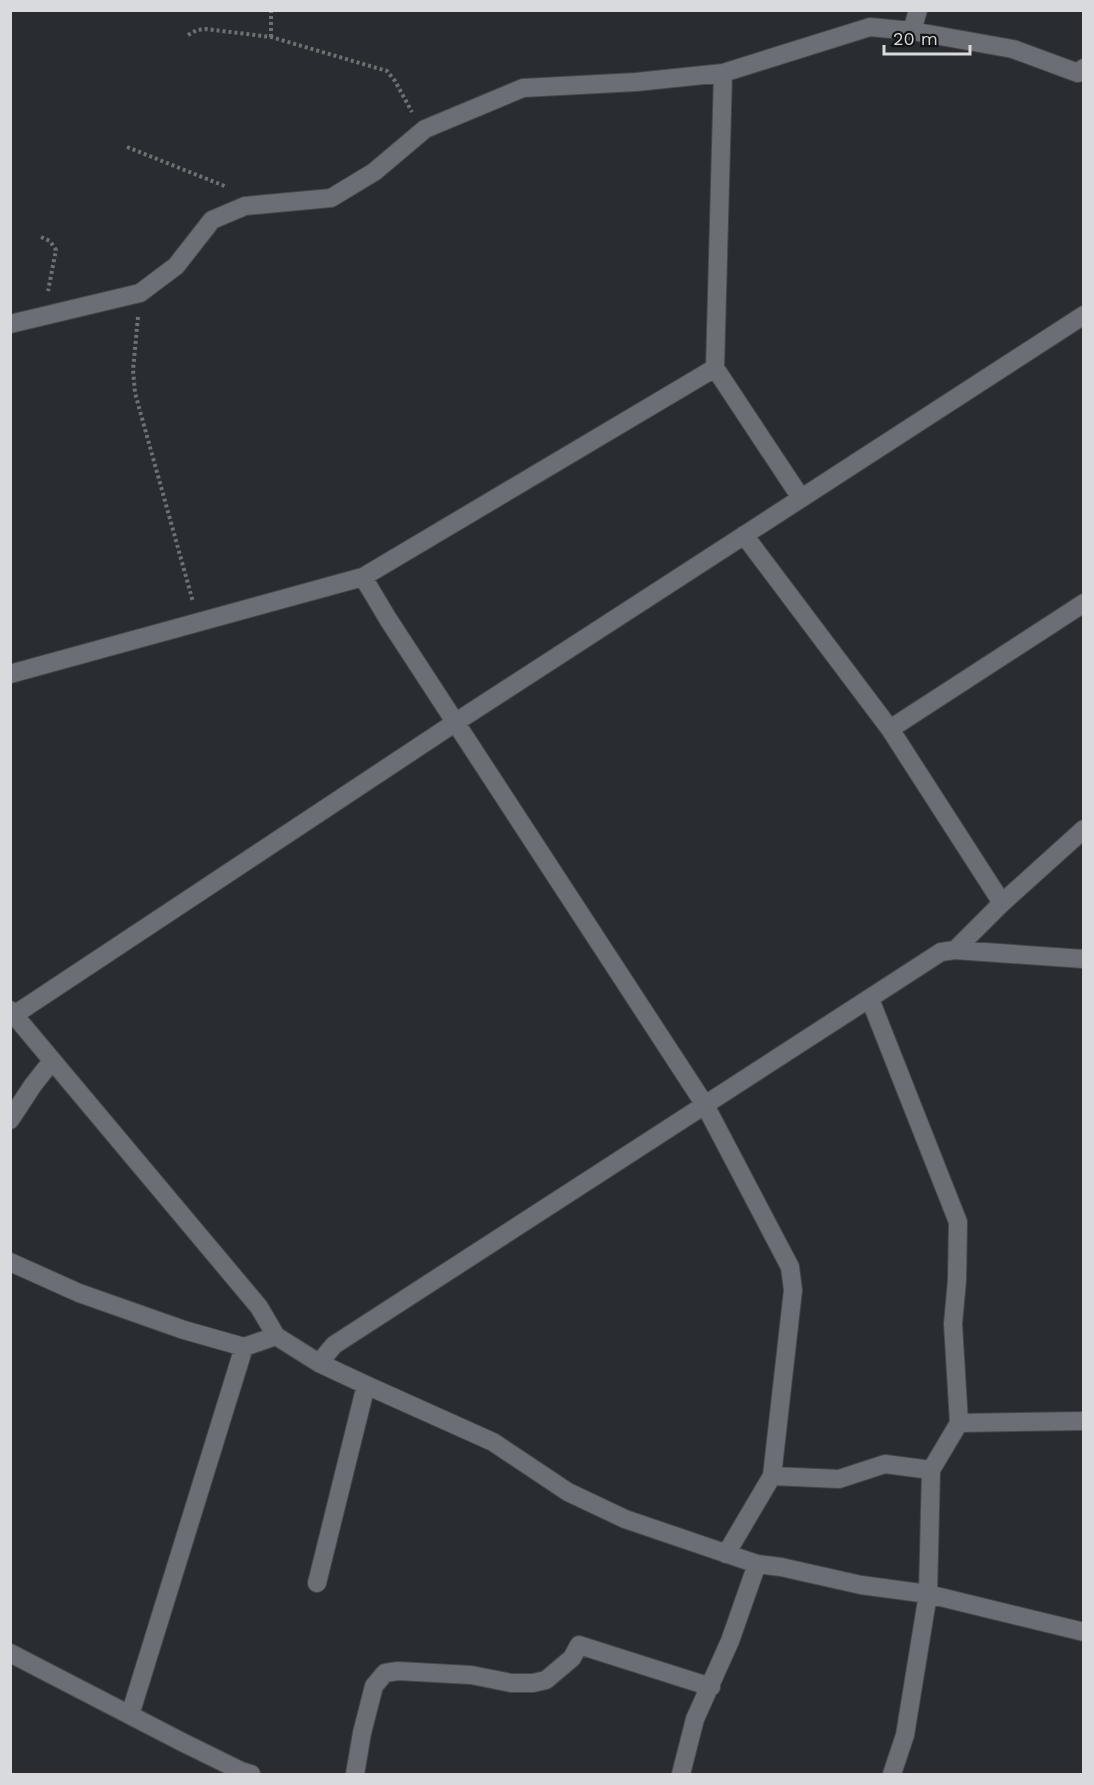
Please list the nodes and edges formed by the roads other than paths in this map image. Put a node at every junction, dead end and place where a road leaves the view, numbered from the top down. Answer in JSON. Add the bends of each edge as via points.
{"nodes":[{"id":1,"x":918,"y":10,"type":"edge"},
{"id":2,"x":912,"y":31,"type":"junction"},
{"id":3,"x":723,"y":72,"type":"junction"},
{"id":4,"x":1082,"y":73,"type":"edge"},
{"id":5,"x":1083,"y":315,"type":"edge"},
{"id":6,"x":10,"y":324,"type":"edge"},
{"id":7,"x":715,"y":368,"type":"junction"},
{"id":8,"x":801,"y":498,"type":"junction"},
{"id":9,"x":744,"y":535,"type":"junction"},
{"id":10,"x":363,"y":576,"type":"junction"},
{"id":11,"x":1083,"y":603,"type":"edge"},
{"id":12,"x":10,"y":674,"type":"edge"},
{"id":13,"x":456,"y":722,"type":"junction"},
{"id":14,"x":890,"y":729,"type":"junction"},
{"id":15,"x":1083,"y":829,"type":"edge"},
{"id":16,"x":1002,"y":903,"type":"junction"},
{"id":17,"x":955,"y":950,"type":"junction"},
{"id":18,"x":1083,"y":959,"type":"edge"},
{"id":19,"x":870,"y":999,"type":"junction"},
{"id":20,"x":12,"y":1012,"type":"edge"},
{"id":21,"x":52,"y":1061,"type":"junction"},
{"id":22,"x":705,"y":1105,"type":"junction"},
{"id":23,"x":10,"y":1120,"type":"edge"},
{"id":24,"x":10,"y":1262,"type":"edge"},
{"id":25,"x":276,"y":1336,"type":"junction"},
{"id":26,"x":244,"y":1347,"type":"junction"},
{"id":27,"x":320,"y":1363,"type":"junction"},
{"id":28,"x":366,"y":1385,"type":"junction"},
{"id":29,"x":1083,"y":1421,"type":"edge"},
{"id":30,"x":959,"y":1423,"type":"junction"},
{"id":31,"x":931,"y":1470,"type":"junction"},
{"id":32,"x":772,"y":1476,"type":"junction"},
{"id":33,"x":726,"y":1554,"type":"junction"},
{"id":34,"x":757,"y":1564,"type":"junction"},
{"id":35,"x":317,"y":1583,"type":"dead end"},
{"id":36,"x":928,"y":1594,"type":"junction"},
{"id":37,"x":1083,"y":1632,"type":"edge"},
{"id":38,"x":10,"y":1653,"type":"edge"},
{"id":39,"x":711,"y":1687,"type":"junction"},
{"id":40,"x":130,"y":1715,"type":"junction"},
{"id":41,"x":251,"y":1774,"type":"edge"},
{"id":42,"x":355,"y":1774,"type":"edge"},
{"id":43,"x":681,"y":1774,"type":"edge"},
{"id":44,"x":892,"y":1774,"type":"edge"}],
"edges":[{"from":1,"to":2,"type":"street"},
{"from":2,"to":3,"type":"street","via":[[870,27]]},
{"from":2,"to":4,"type":"street","via":[[1013,49]]},
{"from":3,"to":6,"type":"street","via":[[524,88],[423,131],[374,172],[332,198],[245,206],[212,220],[176,266],[140,293]]},
{"from":3,"to":7,"type":"street"},
{"from":5,"to":8,"type":"street"},
{"from":7,"to":8,"type":"street"},
{"from":7,"to":10,"type":"street"},
{"from":8,"to":9,"type":"street"},
{"from":9,"to":13,"type":"street"},
{"from":9,"to":14,"type":"street"},
{"from":10,"to":12,"type":"street"},
{"from":10,"to":13,"type":"street"},
{"from":11,"to":14,"type":"street"},
{"from":13,"to":20,"type":"street"},
{"from":13,"to":22,"type":"street"},
{"from":14,"to":16,"type":"street"},
{"from":15,"to":16,"type":"street"},
{"from":16,"to":17,"type":"street"},
{"from":17,"to":18,"type":"street"},
{"from":17,"to":19,"type":"street","via":[[941,952]]},
{"from":19,"to":22,"type":"street"},
{"from":19,"to":30,"type":"street","via":[[958,1222],[953,1324]]},
{"from":20,"to":21,"type":"street"},
{"from":21,"to":23,"type":"street"},
{"from":21,"to":25,"type":"street","via":[[259,1307]]},
{"from":22,"to":27,"type":"street","via":[[334,1345]]},
{"from":22,"to":32,"type":"street","via":[[790,1267],[793,1290]]},
{"from":24,"to":26,"type":"street","via":[[79,1293]]},
{"from":25,"to":26,"type":"street"},
{"from":25,"to":27,"type":"street"},
{"from":26,"to":40,"type":"street"},
{"from":27,"to":28,"type":"street"},
{"from":28,"to":33,"type":"street","via":[[493,1442],[568,1492],[625,1519]]},
{"from":28,"to":35,"type":"street"},
{"from":29,"to":30,"type":"street"},
{"from":30,"to":31,"type":"street"},
{"from":31,"to":32,"type":"street","via":[[885,1464],[839,1479]]},
{"from":31,"to":36,"type":"street"},
{"from":32,"to":33,"type":"street"},
{"from":33,"to":34,"type":"street"},
{"from":34,"to":36,"type":"street"},
{"from":34,"to":39,"type":"street"},
{"from":36,"to":37,"type":"street"},
{"from":36,"to":44,"type":"street","via":[[905,1734]]},
{"from":38,"to":40,"type":"street"},
{"from":39,"to":42,"type":"street","via":[[579,1645],[572,1658],[546,1680],[533,1683],[471,1675],[398,1671],[385,1674],[374,1686]]},
{"from":39,"to":43,"type":"street","via":[[695,1719]]},
{"from":40,"to":41,"type":"street"}]}
